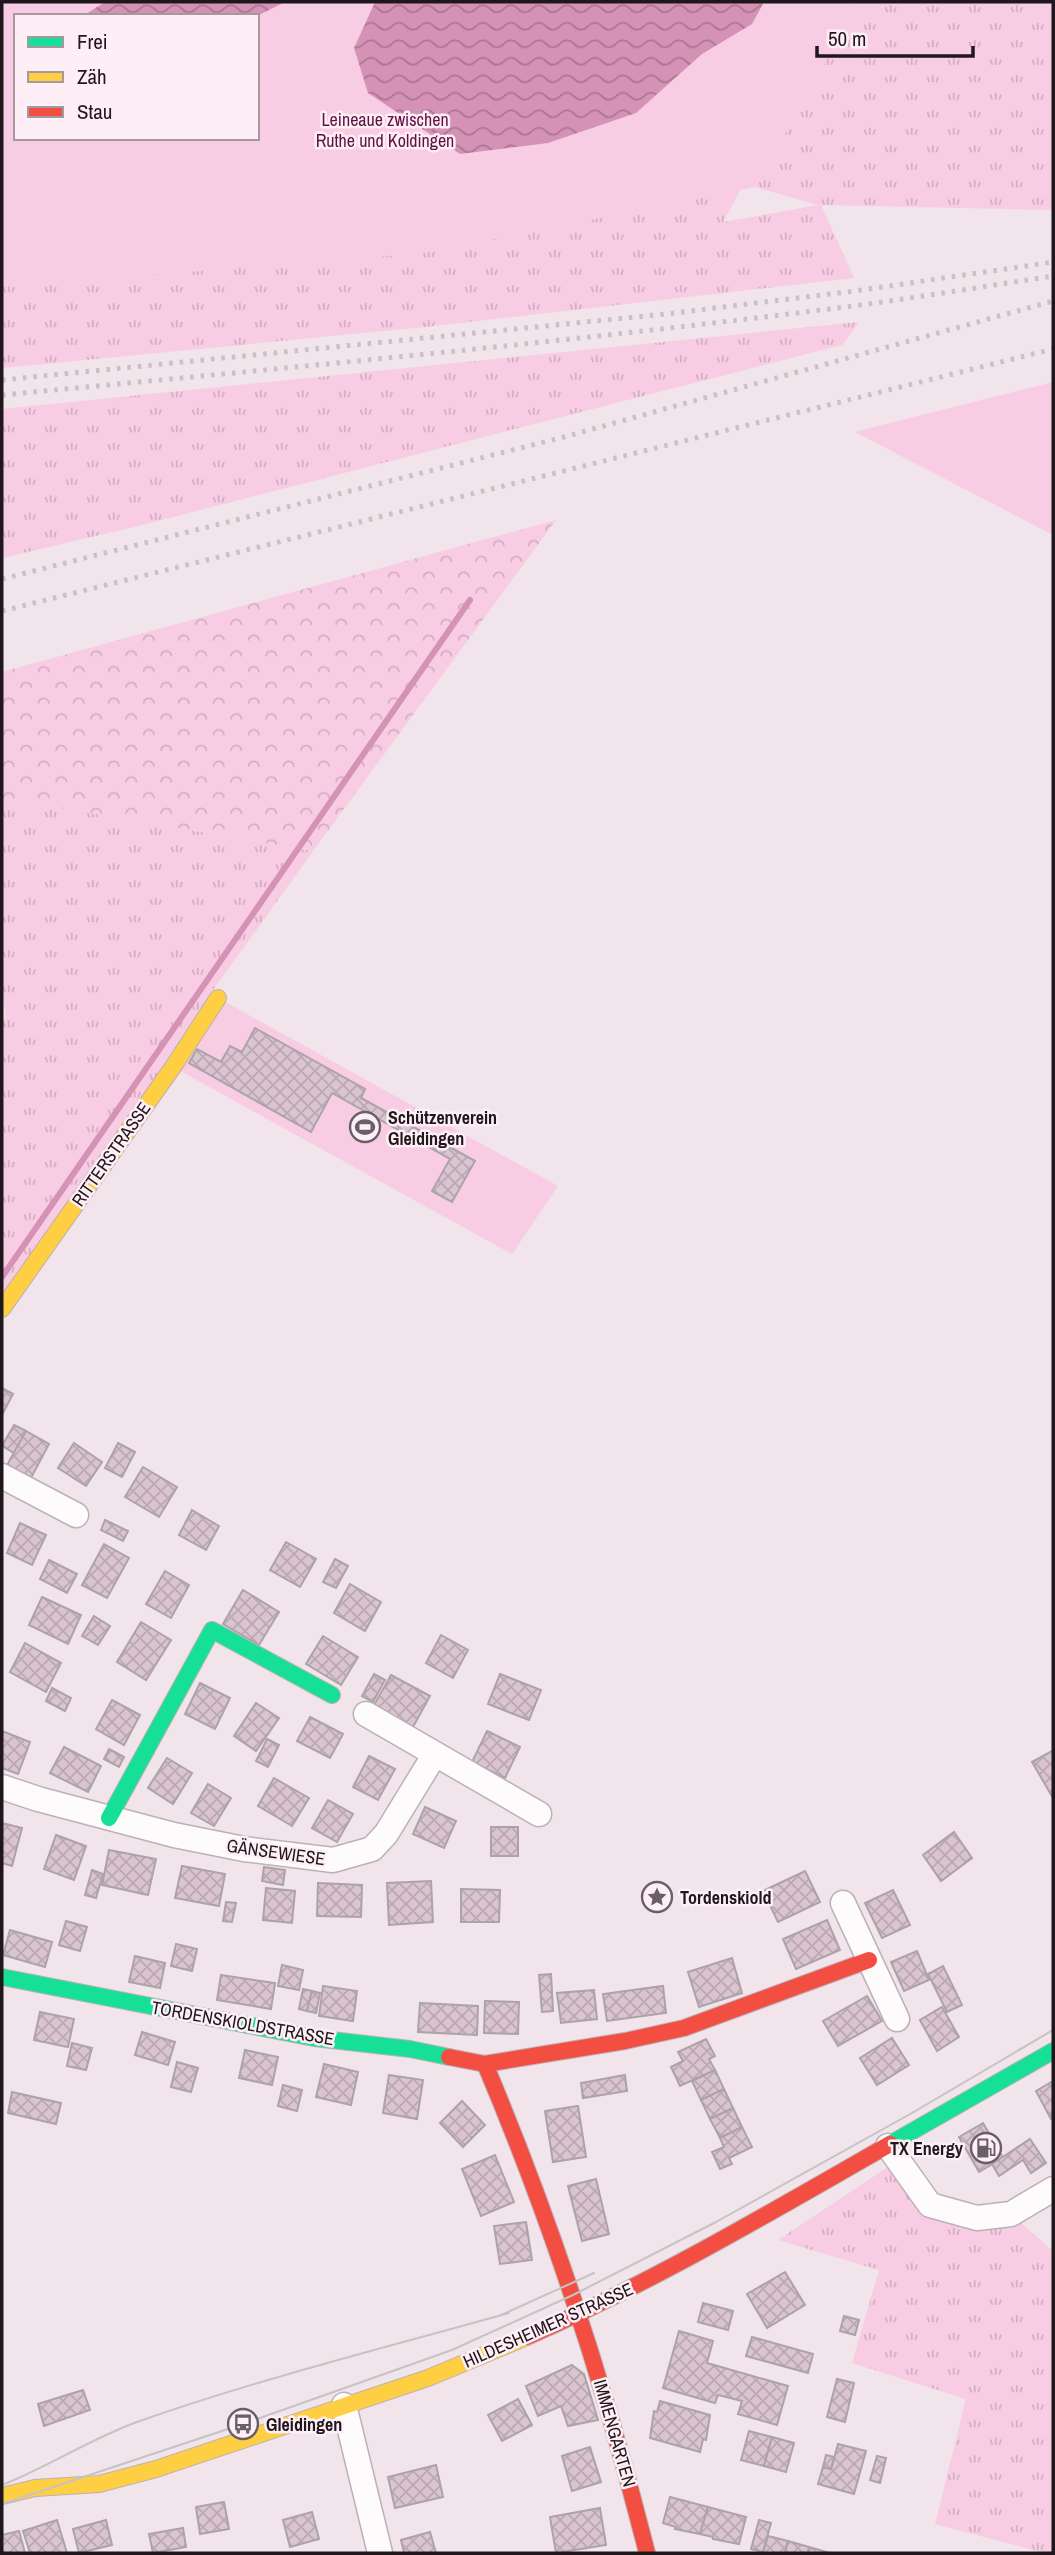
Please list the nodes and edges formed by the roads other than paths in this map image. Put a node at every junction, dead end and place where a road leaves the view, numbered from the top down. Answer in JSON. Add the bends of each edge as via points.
{"nodes":[{"id":1,"x":218,"y":998,"type":"dead end"},
{"id":2,"x":2,"y":1309,"type":"edge"},
{"id":3,"x":2,"y":1476,"type":"edge"},
{"id":4,"x":76,"y":1516,"type":"dead end"},
{"id":5,"x":332,"y":1695,"type":"dead end"},
{"id":6,"x":366,"y":1714,"type":"dead end"},
{"id":7,"x":435,"y":1754,"type":"junction"},
{"id":8,"x":2,"y":1787,"type":"edge"},
{"id":9,"x":539,"y":1814,"type":"dead end"},
{"id":10,"x":109,"y":1818,"type":"junction"},
{"id":11,"x":844,"y":1903,"type":"dead end"},
{"id":12,"x":869,"y":1960,"type":"junction"},
{"id":13,"x":2,"y":1977,"type":"edge"},
{"id":14,"x":897,"y":2019,"type":"dead end"},
{"id":15,"x":1053,"y":2051,"type":"edge"},
{"id":16,"x":485,"y":2064,"type":"junction"},
{"id":17,"x":888,"y":2146,"type":"junction"},
{"id":18,"x":1053,"y":2189,"type":"edge"},
{"id":19,"x":580,"y":2314,"type":"junction"},
{"id":20,"x":344,"y":2405,"type":"junction"},
{"id":21,"x":2,"y":2496,"type":"edge"},
{"id":22,"x":380,"y":2553,"type":"edge"},
{"id":23,"x":648,"y":2553,"type":"edge"}],
"edges":[{"from":1,"to":2,"type":"street","name":"RITTERSTRASSE"},
{"from":3,"to":4,"type":"street"},
{"from":5,"to":10,"type":"street","via":[[212,1630]]},
{"from":6,"to":7,"type":"street"},
{"from":7,"to":9,"type":"street"},
{"from":7,"to":10,"type":"street","name":"GÄNSEWIESE","via":[[386,1835],[372,1849],[333,1860],[244,1849]]},
{"from":8,"to":10,"type":"street","name":"GÄNSEWIESE"},
{"from":11,"to":12,"type":"street"},
{"from":12,"to":14,"type":"street"},
{"from":12,"to":16,"type":"street","name":"TORDENSKIOLDSTRASSE","via":[[684,2028]]},
{"from":13,"to":16,"type":"street","name":"TORDENSKIOLDSTRASSE","via":[[314,2038],[410,2049]]},
{"from":15,"to":17,"type":"street","name":"HILDESHEIMER STRASSE"},
{"from":16,"to":19,"type":"street","via":[[516,2135]]},
{"from":17,"to":18,"type":"street","via":[[930,2205],[977,2218],[1011,2214]]},
{"from":17,"to":19,"type":"street","name":"HILDESHEIMER STRASSE"},
{"from":19,"to":20,"type":"street","name":"HILDESHEIMER STRASSE","via":[[428,2378]]},
{"from":19,"to":23,"type":"street","name":"IMMENGARTEN"},
{"from":20,"to":21,"type":"street","name":"HILDESHEIMER STRASSE","via":[[112,2482],[35,2488]]},
{"from":20,"to":22,"type":"street"}]}
